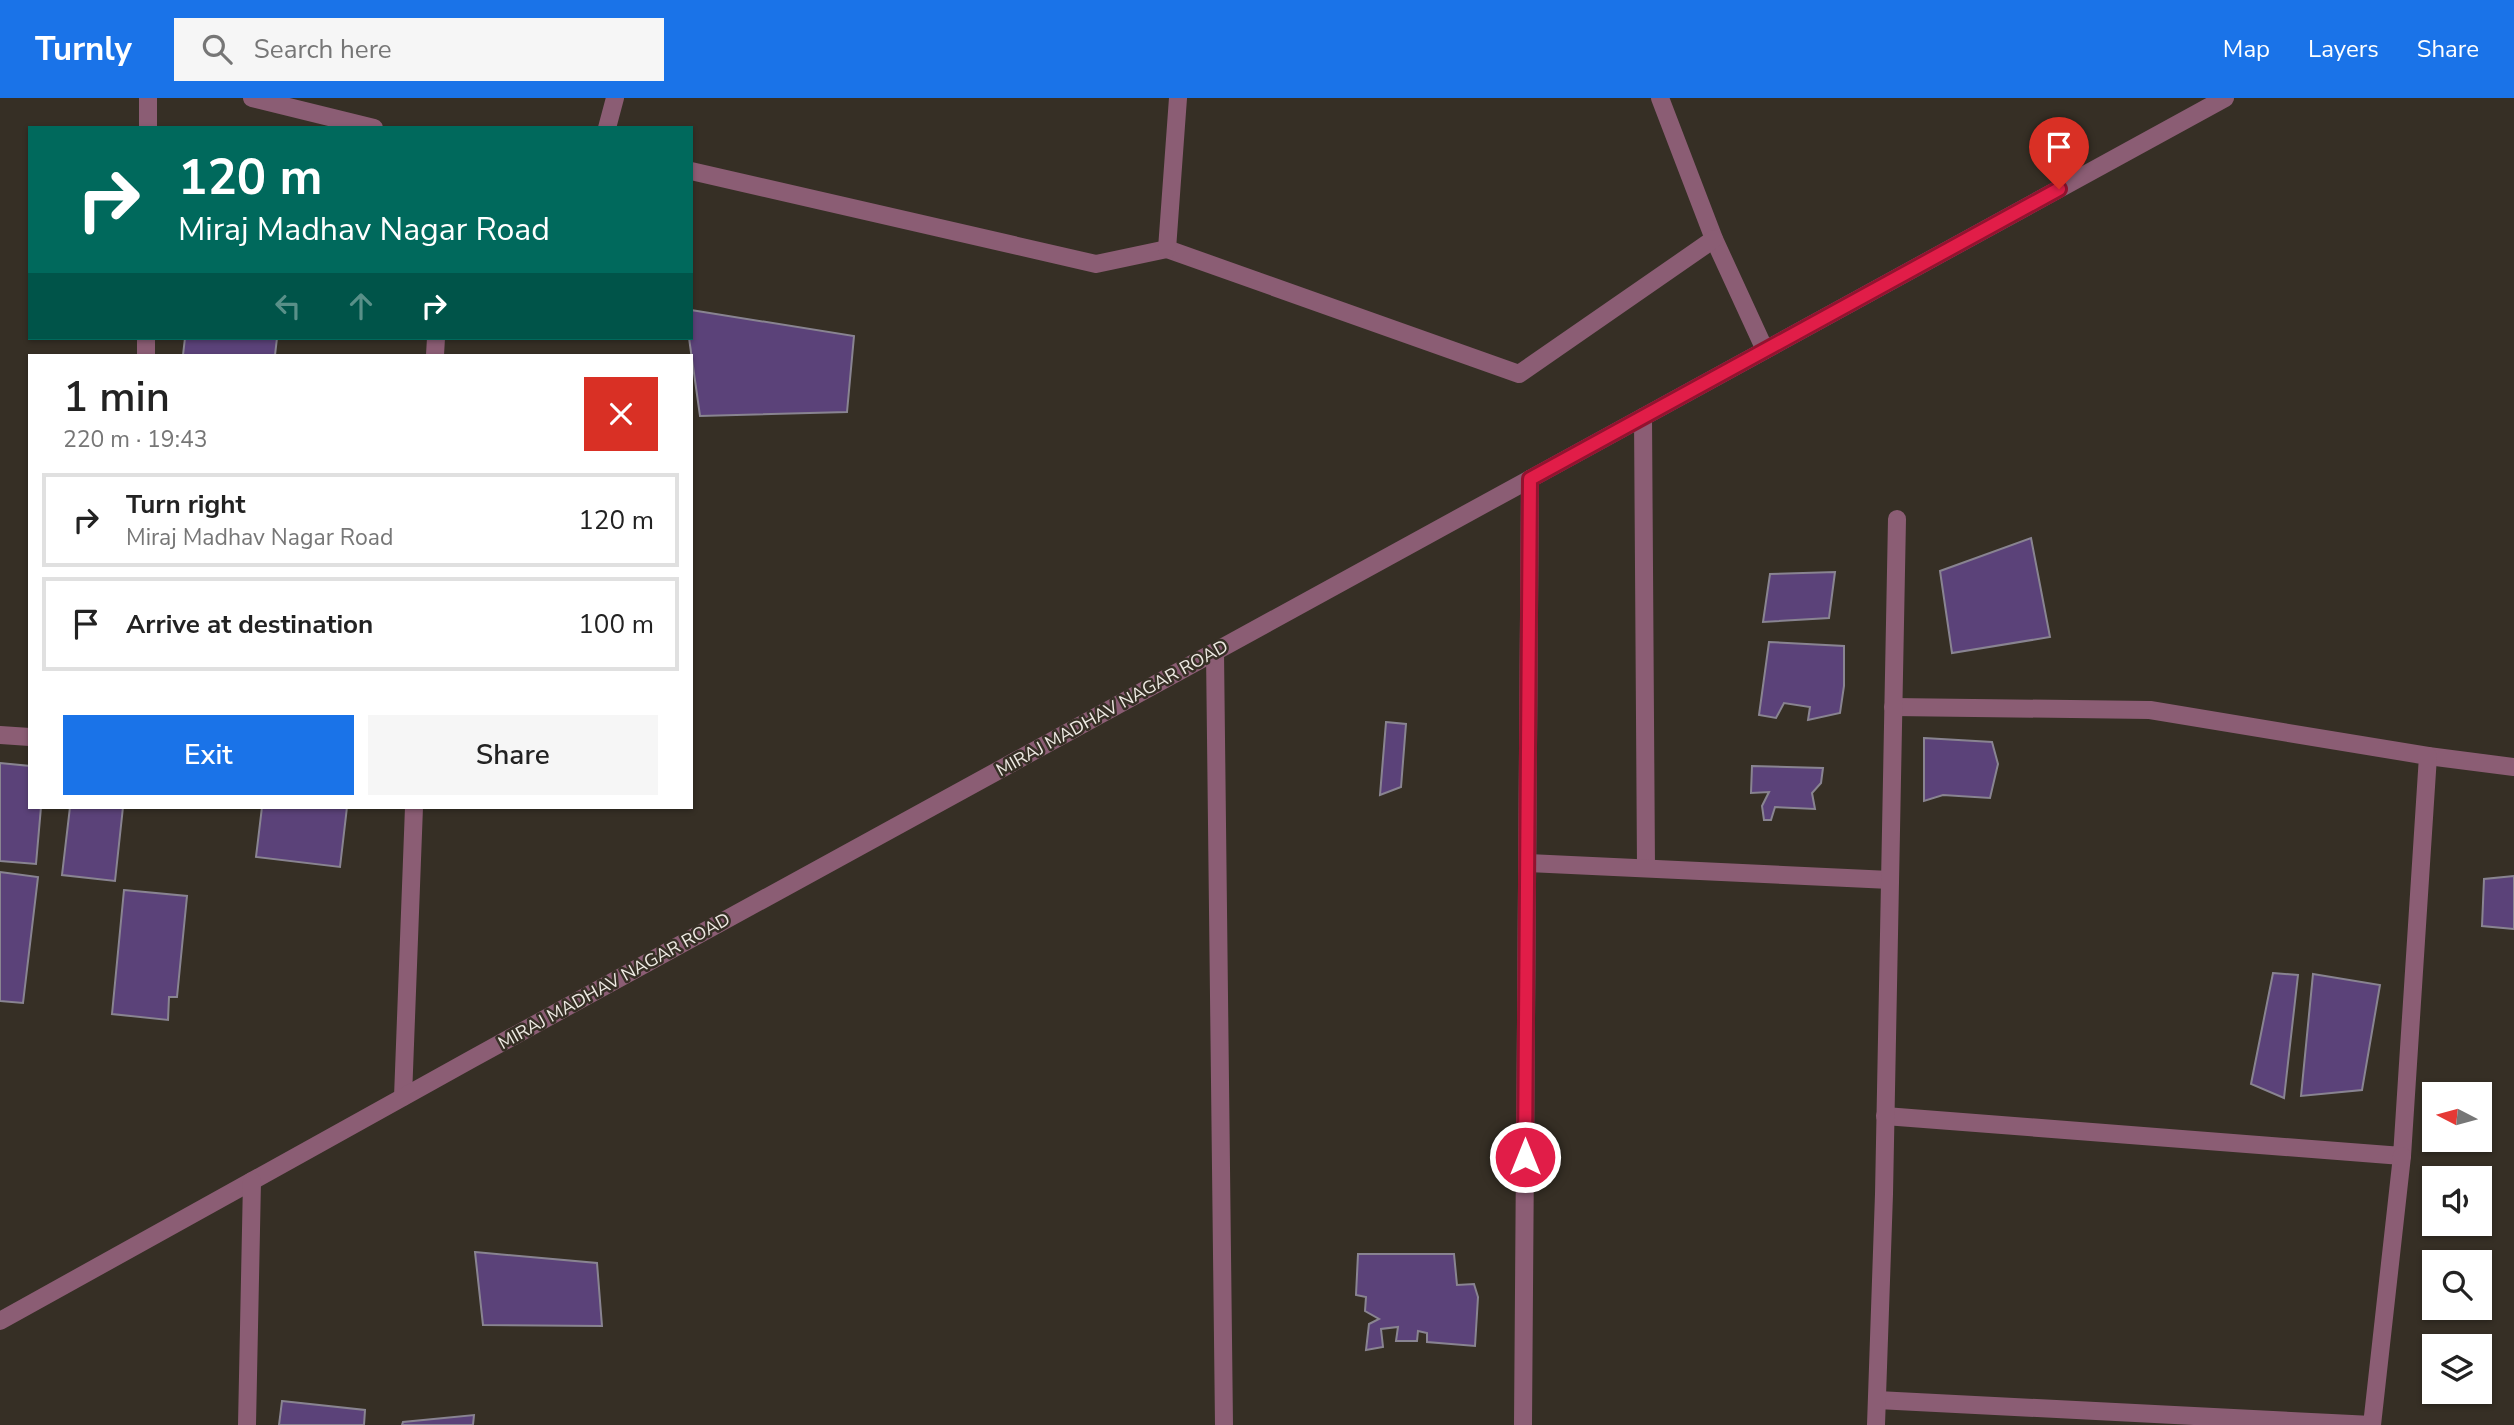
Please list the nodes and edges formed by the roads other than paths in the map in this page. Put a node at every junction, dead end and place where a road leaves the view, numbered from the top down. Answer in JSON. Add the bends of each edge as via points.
{"nodes":[{"id":1,"x":148,"y":98,"type":"edge"},
{"id":2,"x":252,"y":98,"type":"edge"},
{"id":3,"x":615,"y":98,"type":"edge"},
{"id":4,"x":1178,"y":98,"type":"edge"},
{"id":5,"x":1660,"y":98,"type":"edge"},
{"id":6,"x":2225,"y":98,"type":"edge"},
{"id":7,"x":148,"y":126,"type":"edge"},
{"id":8,"x":366,"y":126,"type":"edge"},
{"id":9,"x":608,"y":126,"type":"edge"},
{"id":10,"x":693,"y":171,"type":"edge"},
{"id":11,"x":1714,"y":239,"type":"junction"},
{"id":12,"x":1167,"y":249,"type":"junction"},
{"id":13,"x":1765,"y":350,"type":"junction"},
{"id":14,"x":1643,"y":417,"type":"junction"},
{"id":15,"x":1530,"y":479,"type":"junction"},
{"id":16,"x":1897,"y":519,"type":"dead end"},
{"id":17,"x":1215,"y":652,"type":"junction"},
{"id":18,"x":1893,"y":706,"type":"junction"},
{"id":19,"x":0,"y":735,"type":"edge"},
{"id":20,"x":28,"y":737,"type":"edge"},
{"id":21,"x":2428,"y":756,"type":"junction"},
{"id":22,"x":2514,"y":767,"type":"edge"},
{"id":23,"x":414,"y":809,"type":"edge"},
{"id":24,"x":1528,"y":863,"type":"junction"},
{"id":25,"x":1646,"y":868,"type":"junction"},
{"id":26,"x":1890,"y":880,"type":"junction"},
{"id":27,"x":403,"y":1097,"type":"junction"},
{"id":28,"x":1885,"y":1116,"type":"junction"},
{"id":29,"x":2402,"y":1156,"type":"junction"},
{"id":30,"x":252,"y":1181,"type":"junction"},
{"id":31,"x":0,"y":1321,"type":"edge"},
{"id":32,"x":1877,"y":1400,"type":"junction"},
{"id":33,"x":247,"y":1425,"type":"edge"},
{"id":34,"x":1224,"y":1425,"type":"edge"},
{"id":35,"x":1523,"y":1425,"type":"edge"},
{"id":36,"x":1876,"y":1425,"type":"edge"}],
"edges":[{"from":1,"to":7,"type":"street"},
{"from":2,"to":8,"type":"street"},
{"from":3,"to":9,"type":"street"},
{"from":4,"to":12,"type":"street"},
{"from":5,"to":11,"type":"street"},
{"from":6,"to":13,"type":"street","name":"MIRAJ MADHAV NAGAR ROAD"},
{"from":10,"to":12,"type":"street","via":[[1096,264]]},
{"from":11,"to":12,"type":"street","via":[[1518,374]]},
{"from":11,"to":13,"type":"street"},
{"from":13,"to":14,"type":"street","name":"MIRAJ MADHAV NAGAR ROAD"},
{"from":14,"to":15,"type":"street","name":"MIRAJ MADHAV NAGAR ROAD"},
{"from":14,"to":25,"type":"street"},
{"from":15,"to":17,"type":"street","name":"MIRAJ MADHAV NAGAR ROAD"},
{"from":15,"to":24,"type":"street"},
{"from":16,"to":18,"type":"street"},
{"from":17,"to":27,"type":"street","name":"MIRAJ MADHAV NAGAR ROAD"},
{"from":17,"to":34,"type":"street"},
{"from":18,"to":21,"type":"street","via":[[2150,709]]},
{"from":18,"to":26,"type":"street"},
{"from":19,"to":20,"type":"street"},
{"from":21,"to":22,"type":"street"},
{"from":21,"to":29,"type":"street"},
{"from":23,"to":27,"type":"street"},
{"from":24,"to":25,"type":"street"},
{"from":24,"to":35,"type":"street"},
{"from":25,"to":26,"type":"street"},
{"from":26,"to":28,"type":"street"},
{"from":27,"to":30,"type":"street","name":"MIRAJ MADHAV NAGAR ROAD"},
{"from":28,"to":29,"type":"street"},
{"from":28,"to":32,"type":"street"},
{"from":29,"to":32,"type":"street","via":[[2372,1425]]},
{"from":30,"to":31,"type":"street","name":"MIRAJ MADHAV NAGAR ROAD"},
{"from":30,"to":33,"type":"street"},
{"from":32,"to":36,"type":"street"}]}
